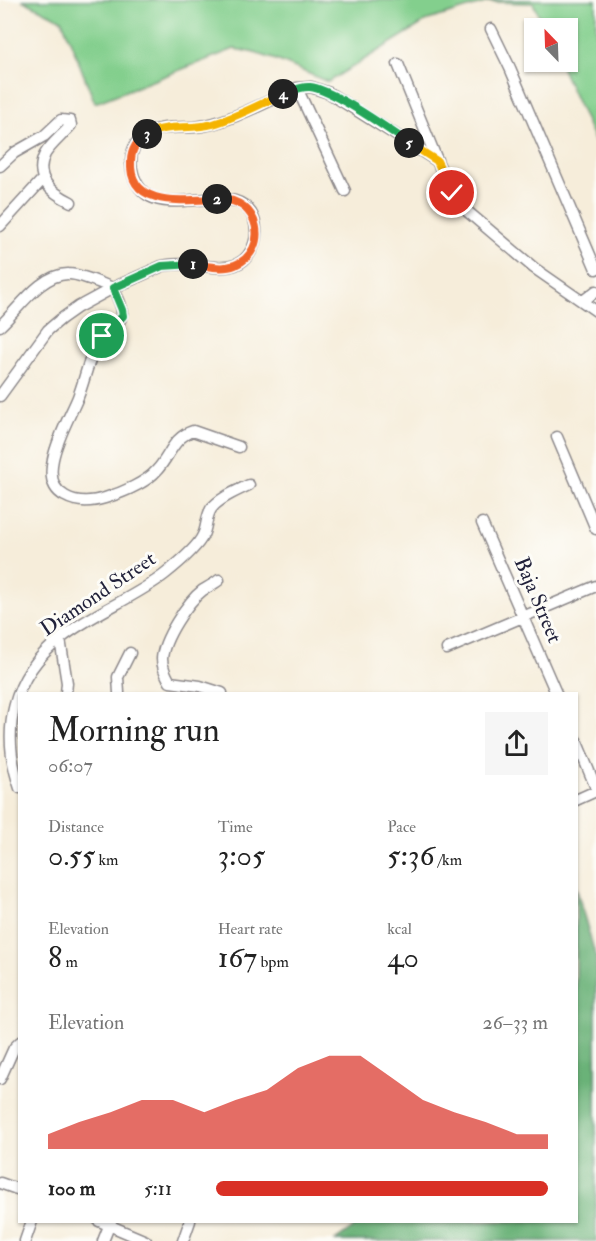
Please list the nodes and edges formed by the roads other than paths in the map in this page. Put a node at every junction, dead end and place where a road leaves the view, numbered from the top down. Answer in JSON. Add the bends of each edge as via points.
{"nodes":[{"id":1,"x":491,"y":29,"type":"dead end"},
{"id":2,"x":398,"y":64,"type":"dead end"},
{"id":3,"x":297,"y":88,"type":"junction"},
{"id":4,"x":437,"y":161,"type":"junction"},
{"id":5,"x":0,"y":166,"type":"edge"},
{"id":6,"x":43,"y":179,"type":"junction"},
{"id":7,"x":345,"y":191,"type":"dead end"},
{"id":8,"x":71,"y":202,"type":"dead end"},
{"id":9,"x":0,"y":226,"type":"edge"},
{"id":10,"x":596,"y":269,"type":"edge"},
{"id":11,"x":113,"y":288,"type":"junction"},
{"id":12,"x":596,"y":291,"type":"edge"},
{"id":13,"x":582,"y":301,"type":"junction"},
{"id":14,"x":596,"y":310,"type":"edge"},
{"id":15,"x":0,"y":326,"type":"edge"},
{"id":16,"x":0,"y":396,"type":"edge"},
{"id":17,"x":557,"y":437,"type":"dead end"},
{"id":18,"x":239,"y":447,"type":"dead end"},
{"id":19,"x":249,"y":485,"type":"dead end"},
{"id":20,"x":482,"y":523,"type":"dead end"},
{"id":21,"x":596,"y":530,"type":"edge"},
{"id":22,"x":219,"y":580,"type":"dead end"},
{"id":23,"x":596,"y":586,"type":"edge"},
{"id":24,"x":524,"y":617,"type":"junction"},
{"id":25,"x":60,"y":639,"type":"junction"},
{"id":26,"x":447,"y":649,"type":"dead end"},
{"id":27,"x":129,"y":652,"type":"dead end"},
{"id":28,"x":66,"y":692,"type":"edge"},
{"id":29,"x":119,"y":692,"type":"edge"},
{"id":30,"x":219,"y":692,"type":"edge"},
{"id":31,"x":556,"y":692,"type":"edge"},
{"id":32,"x":578,"y":746,"type":"edge"},
{"id":33,"x":18,"y":784,"type":"edge"},
{"id":34,"x":596,"y":790,"type":"edge"},
{"id":35,"x":578,"y":799,"type":"edge"},
{"id":36,"x":18,"y":1044,"type":"edge"},
{"id":37,"x":0,"y":1079,"type":"edge"},
{"id":38,"x":0,"y":1183,"type":"edge"},
{"id":39,"x":18,"y":1189,"type":"edge"},
{"id":40,"x":31,"y":1223,"type":"edge"},
{"id":41,"x":107,"y":1223,"type":"edge"},
{"id":42,"x":109,"y":1223,"type":"edge"},
{"id":43,"x":189,"y":1223,"type":"edge"},
{"id":44,"x":25,"y":1241,"type":"edge"},
{"id":45,"x":103,"y":1241,"type":"edge"},
{"id":46,"x":146,"y":1241,"type":"edge"},
{"id":47,"x":183,"y":1241,"type":"edge"}],
"edges":[{"from":1,"to":10,"type":"street"},
{"from":2,"to":4,"type":"street"},
{"from":3,"to":4,"type":"street","via":[[311,87],[329,93]]},
{"from":3,"to":7,"type":"street"},
{"from":3,"to":11,"type":"street","via":[[213,124],[154,130],[141,137],[134,147],[132,171],[138,186],[149,196],[164,200],[237,201],[249,210],[256,225],[256,239],[250,254],[235,265],[162,266]]},
{"from":4,"to":13,"type":"street","via":[[452,193],[468,212],[534,268]]},
{"from":5,"to":6,"type":"street","via":[[61,120],[70,121],[71,125],[46,153],[41,166]]},
{"from":6,"to":8,"type":"street","via":[[57,195]]},
{"from":6,"to":9,"type":"street"},
{"from":11,"to":15,"type":"street","via":[[70,274],[59,276],[26,297]]},
{"from":11,"to":16,"type":"street","via":[[78,307],[48,330]]},
{"from":11,"to":18,"type":"street","via":[[123,316],[97,343],[90,360],[53,457],[51,476],[55,488],[74,500],[106,498],[148,478],[179,438],[193,431]]},
{"from":12,"to":13,"type":"street"},
{"from":13,"to":14,"type":"street"},
{"from":17,"to":21,"type":"street"},
{"from":19,"to":25,"type":"street","name":"Diamond Street","via":[[211,509],[203,536],[165,574]]},
{"from":20,"to":24,"type":"street","name":"Baja Street"},
{"from":22,"to":30,"type":"street","via":[[201,591],[188,606],[172,632],[162,661],[170,682]]},
{"from":23,"to":24,"type":"street"},
{"from":24,"to":26,"type":"street"},
{"from":24,"to":31,"type":"street","name":"Baja Street"},
{"from":25,"to":28,"type":"street"},
{"from":25,"to":33,"type":"street","name":"Diamond Street","via":[[32,666],[8,702],[2,729],[3,748]]},
{"from":27,"to":29,"type":"street","via":[[118,677]]},
{"from":32,"to":34,"type":"street"},
{"from":34,"to":35,"type":"street"},
{"from":36,"to":37,"type":"street"},
{"from":38,"to":39,"type":"street"},
{"from":40,"to":44,"type":"street"},
{"from":41,"to":45,"type":"street"},
{"from":42,"to":46,"type":"street"},
{"from":43,"to":47,"type":"street"}]}
